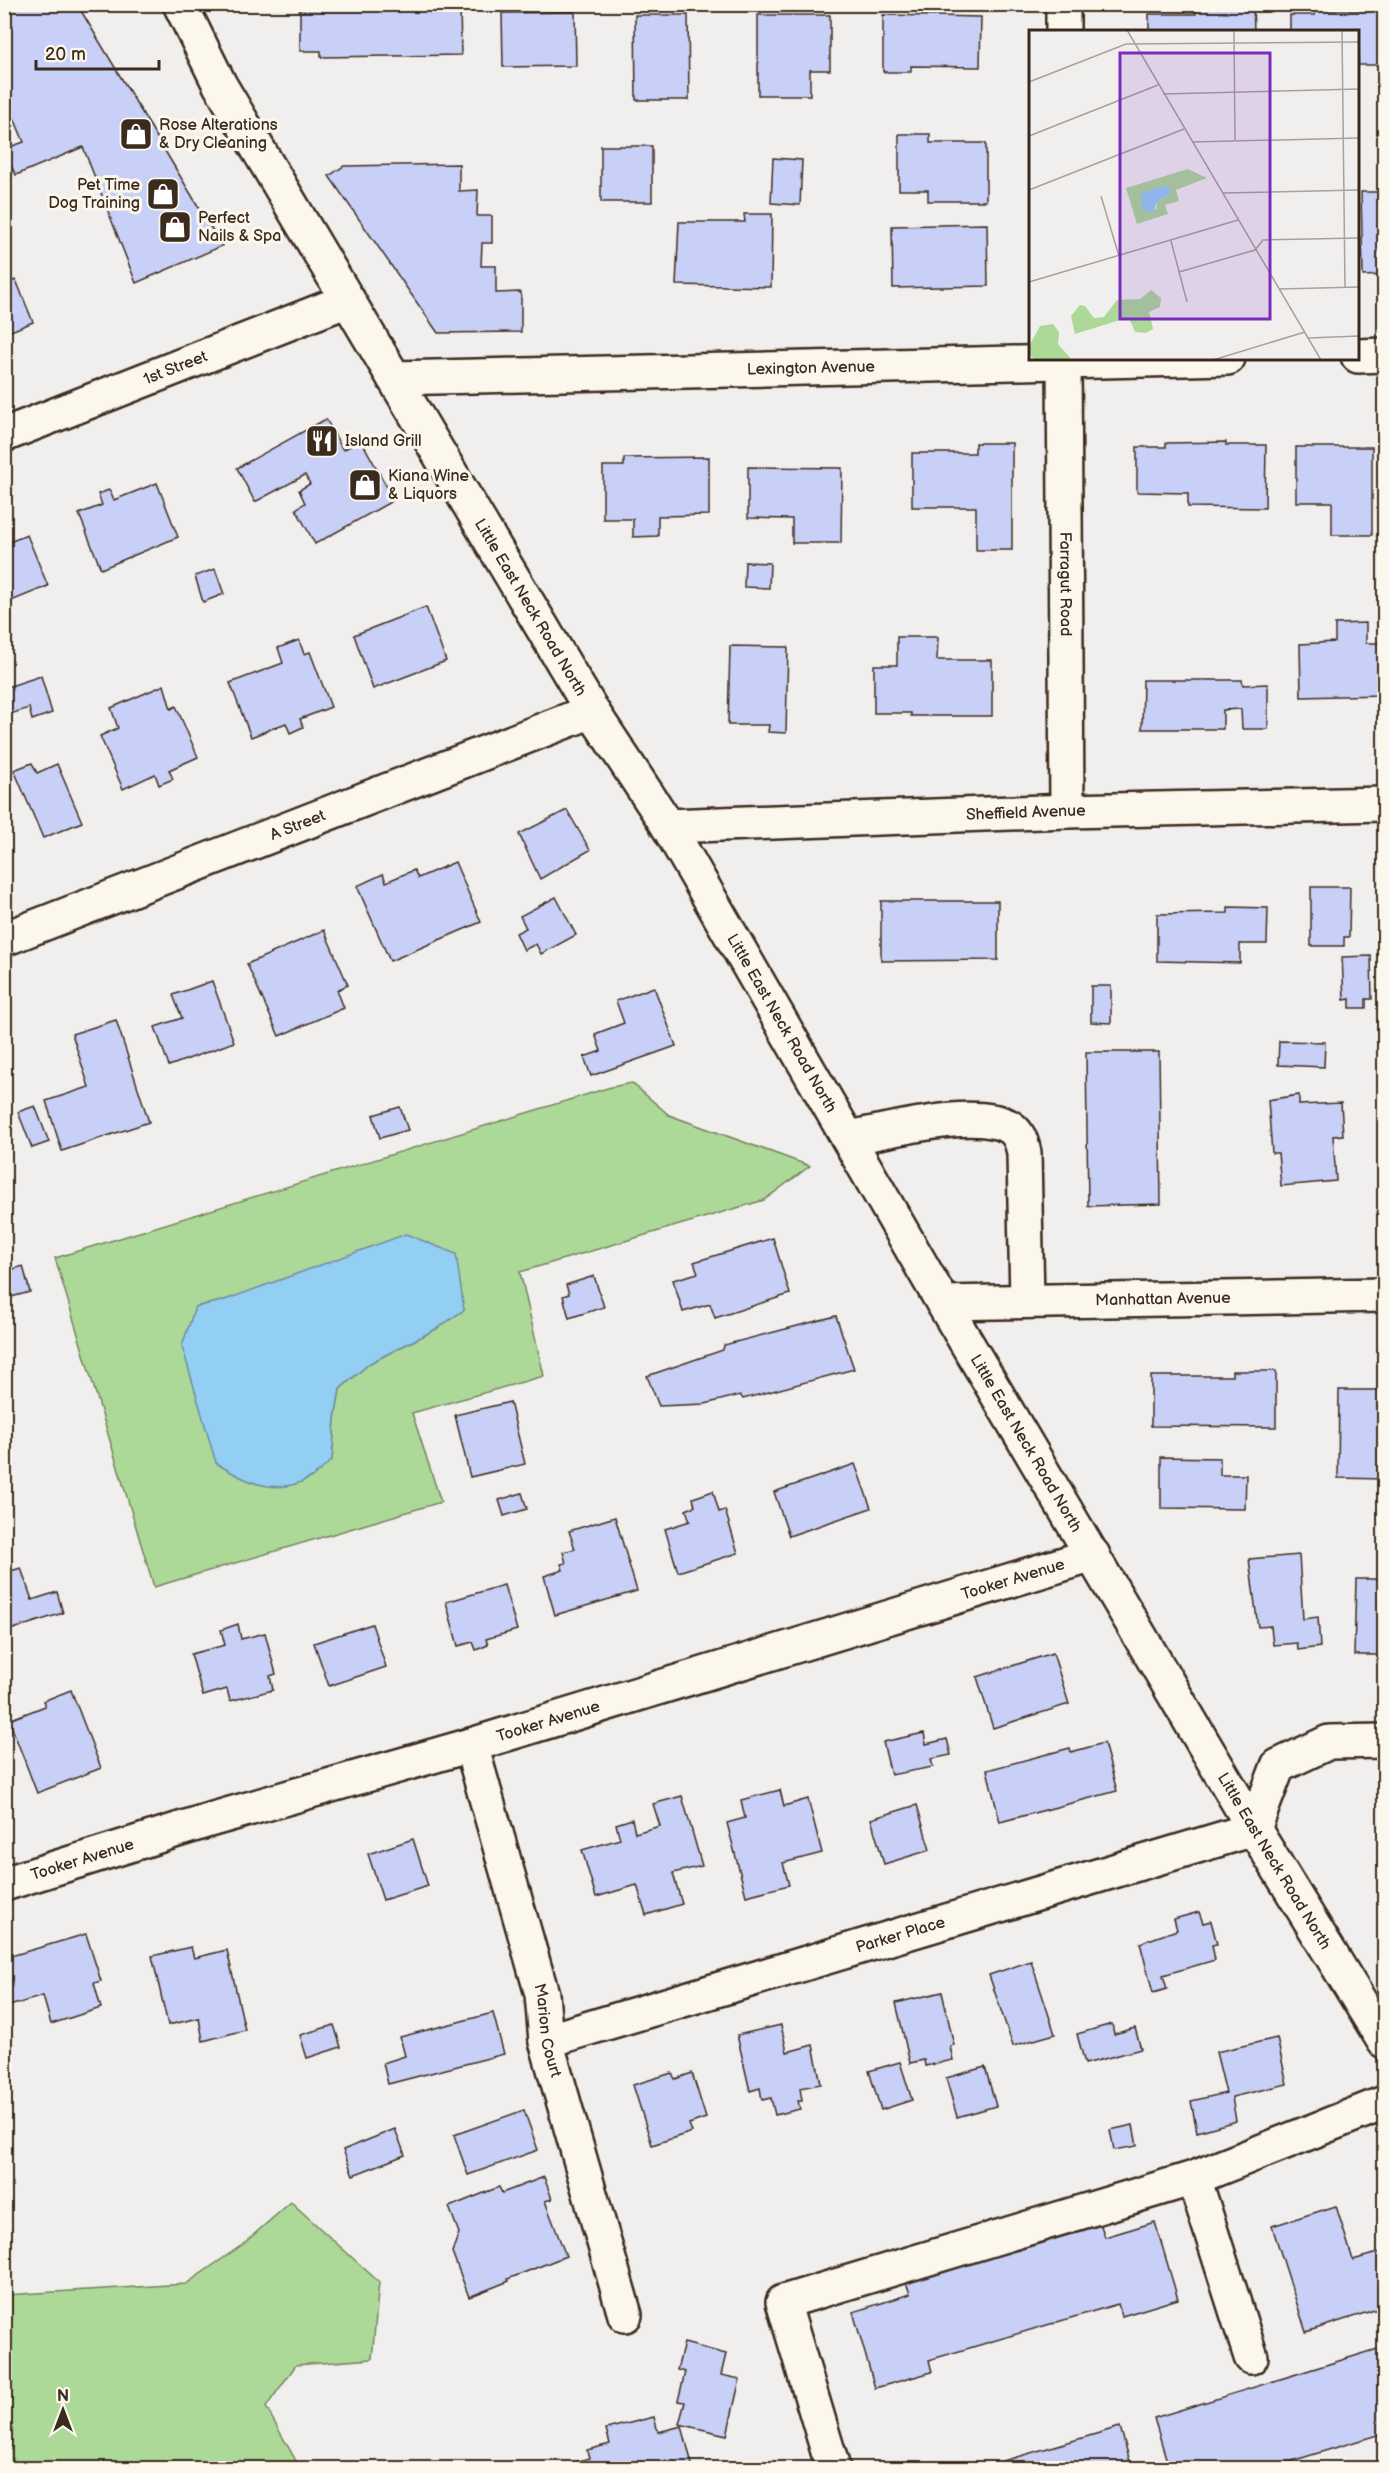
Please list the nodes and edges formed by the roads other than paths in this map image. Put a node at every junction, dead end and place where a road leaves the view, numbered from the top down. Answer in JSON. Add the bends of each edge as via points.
{"nodes":[{"id":1,"x":180,"y":4,"type":"edge"},
{"id":2,"x":1063,"y":4,"type":"edge"},
{"id":3,"x":1063,"y":30,"type":"edge"},
{"id":4,"x":348,"y":300,"type":"junction"},
{"id":5,"x":1384,"y":355,"type":"edge"},
{"id":6,"x":1359,"y":356,"type":"edge"},
{"id":7,"x":1064,"y":360,"type":"edge"},
{"id":8,"x":394,"y":378,"type":"junction"},
{"id":9,"x":4,"y":435,"type":"edge"},
{"id":10,"x":592,"y":711,"type":"junction"},
{"id":11,"x":1384,"y":804,"type":"edge"},
{"id":12,"x":1067,"y":811,"type":"junction"},
{"id":13,"x":668,"y":826,"type":"junction"},
{"id":14,"x":4,"y":939,"type":"edge"},
{"id":15,"x":848,"y":1138,"type":"junction"},
{"id":16,"x":1384,"y":1295,"type":"edge"},
{"id":17,"x":1027,"y":1301,"type":"junction"},
{"id":18,"x":943,"y":1303,"type":"junction"},
{"id":19,"x":1093,"y":1555,"type":"junction"},
{"id":20,"x":1384,"y":1741,"type":"edge"},
{"id":21,"x":471,"y":1745,"type":"junction"},
{"id":22,"x":1254,"y":1829,"type":"junction"},
{"id":23,"x":4,"y":1884,"type":"edge"},
{"id":24,"x":546,"y":2041,"type":"junction"},
{"id":25,"x":1384,"y":2041,"type":"edge"},
{"id":26,"x":1384,"y":2103,"type":"edge"},
{"id":27,"x":1194,"y":2178,"type":"junction"},
{"id":28,"x":625,"y":2315,"type":"dead end"},
{"id":29,"x":1251,"y":2357,"type":"dead end"},
{"id":30,"x":833,"y":2469,"type":"edge"}],
"edges":[{"from":1,"to":4,"type":"street","name":"Little East Neck Road North","via":[[220,85]]},
{"from":2,"to":3,"type":"street"},
{"from":4,"to":8,"type":"street","name":"Little East Neck Road North"},
{"from":4,"to":9,"type":"street","name":"1st Street"},
{"from":5,"to":6,"type":"street"},
{"from":7,"to":8,"type":"street","name":"Lexington Avenue"},
{"from":7,"to":12,"type":"street","name":"Farragut Road"},
{"from":8,"to":10,"type":"street","name":"Little East Neck Road North"},
{"from":10,"to":13,"type":"street","name":"Little East Neck Road North"},
{"from":10,"to":14,"type":"street","name":"A Street"},
{"from":11,"to":12,"type":"street","name":"Sheffield Avenue"},
{"from":12,"to":13,"type":"street","name":"Sheffield Avenue"},
{"from":13,"to":15,"type":"street","name":"Little East Neck Road North"},
{"from":15,"to":17,"type":"street","via":[[942,1121],[987,1120],[1010,1127],[1022,1140],[1024,1153]]},
{"from":15,"to":18,"type":"street","name":"Little East Neck Road North"},
{"from":16,"to":17,"type":"street","name":"Manhattan Avenue"},
{"from":17,"to":18,"type":"street","name":"Manhattan Avenue"},
{"from":18,"to":19,"type":"street","name":"Little East Neck Road North"},
{"from":19,"to":21,"type":"street","name":"Tooker Avenue"},
{"from":19,"to":22,"type":"street","name":"Little East Neck Road North"},
{"from":20,"to":22,"type":"street","via":[[1329,1742],[1278,1766]]},
{"from":21,"to":23,"type":"street","name":"Tooker Avenue"},
{"from":21,"to":24,"type":"street","name":"Marion Court","via":[[542,1994]]},
{"from":22,"to":24,"type":"street","name":"Parker Place"},
{"from":22,"to":25,"type":"street","name":"Little East Neck Road North"},
{"from":24,"to":28,"type":"street","name":"Marion Court"},
{"from":26,"to":27,"type":"street"},
{"from":27,"to":29,"type":"street"},
{"from":27,"to":30,"type":"street","via":[[783,2302]]}]}
